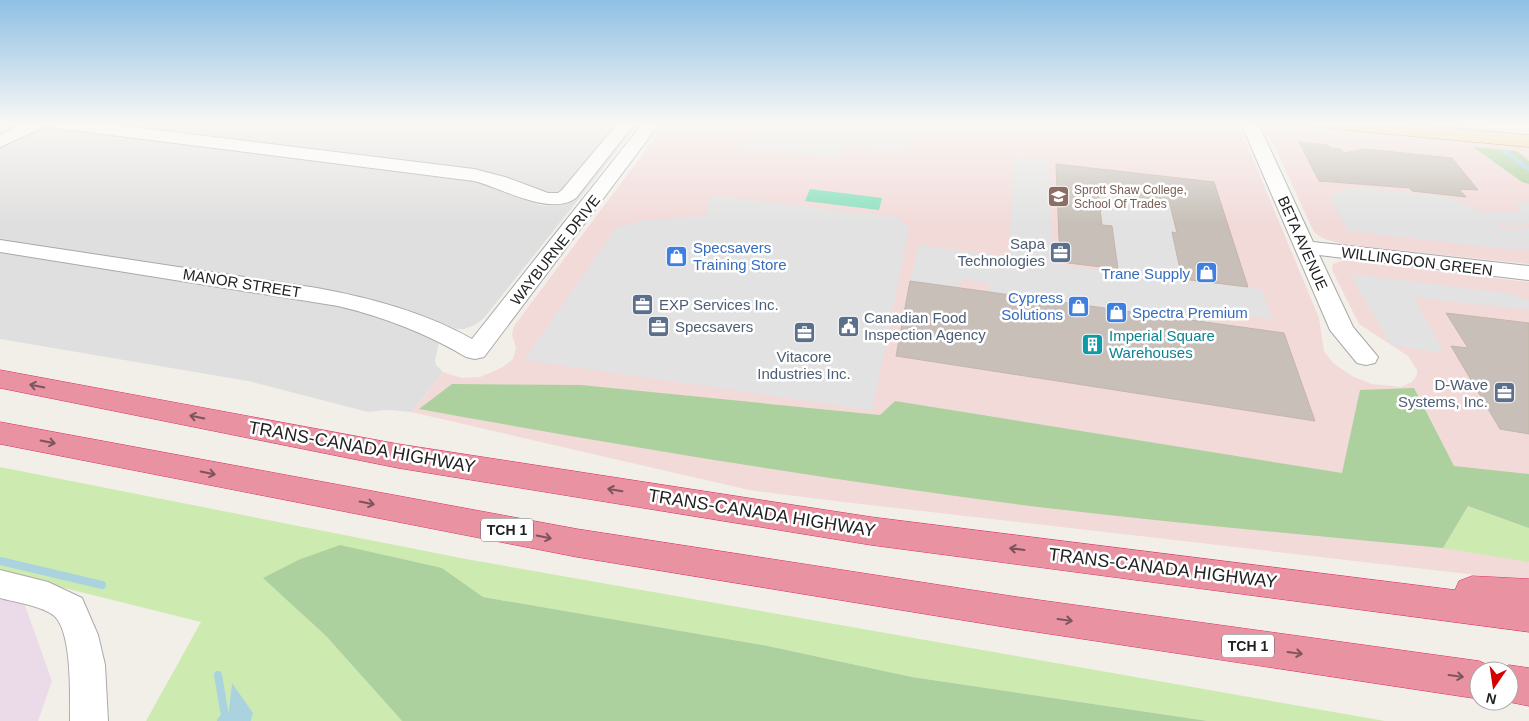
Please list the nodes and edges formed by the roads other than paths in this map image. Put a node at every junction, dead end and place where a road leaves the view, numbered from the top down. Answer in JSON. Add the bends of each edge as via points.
{"nodes":[{"id":1,"x":326,"y":157,"type":"edge"},
{"id":2,"x":600,"y":157,"type":"edge"},
{"id":3,"x":626,"y":157,"type":"edge"},
{"id":4,"x":1265,"y":157,"type":"edge"},
{"id":5,"x":0,"y":246,"type":"edge"},
{"id":6,"x":1305,"y":247,"type":"junction"},
{"id":7,"x":1529,"y":274,"type":"edge"},
{"id":8,"x":475,"y":351,"type":"joint"},
{"id":9,"x":1366,"y":356,"type":"dead end"},
{"id":10,"x":0,"y":379,"type":"edge"},
{"id":11,"x":0,"y":433,"type":"edge"},
{"id":12,"x":1273,"y":582,"type":"junction"},
{"id":13,"x":0,"y":584,"type":"edge"},
{"id":14,"x":1529,"y":595,"type":"edge"},
{"id":15,"x":1529,"y":616,"type":"edge"},
{"id":16,"x":1469,"y":679,"type":"edge"},
{"id":17,"x":89,"y":721,"type":"edge"}],
"edges":[{"from":1,"to":2,"type":"street","via":[[474,175],[498,180],[549,200],[559,200],[569,194]]},
{"from":3,"to":8,"type":"street","name":"WAYBURNE DRIVE"},
{"from":4,"to":6,"type":"street","name":"BETA AVENUE"},
{"from":5,"to":8,"type":"street","name":"MANOR STREET","via":[[362,304],[420,322]]},
{"from":6,"to":7,"type":"street","name":"WILLINGDON GREEN"},
{"from":6,"to":9,"type":"street","name":"BETA AVENUE","via":[[1342,330]]},
{"from":12,"to":10,"type":"highway","name":"TRANS-CANADA HIGHWAY","one_way":true,"via":[[871,531],[408,457]]},
{"from":11,"to":16,"type":"highway","number":"TCH 1","one_way":true,"via":[[578,543],[1017,613]]},
{"from":12,"to":14,"type":"highway"},
{"from":12,"to":15,"type":"highway","name":"TRANS-CANADA HIGHWAY"},
{"from":13,"to":17,"type":"street","via":[[48,596],[70,608],[81,635],[87,665]]}]}
